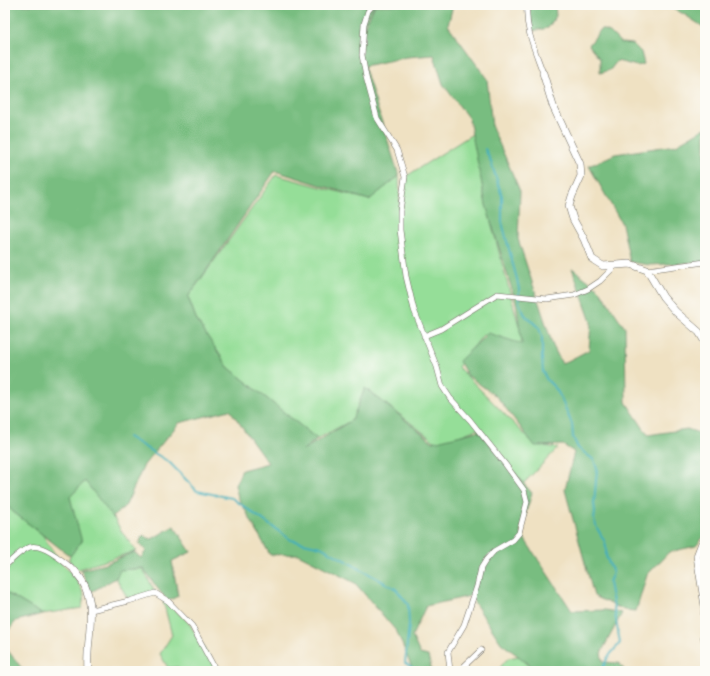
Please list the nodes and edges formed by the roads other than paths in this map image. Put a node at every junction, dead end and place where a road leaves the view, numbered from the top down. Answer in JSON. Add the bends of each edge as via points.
{"nodes":[{"id":1,"x":373,"y":5,"type":"edge"},
{"id":2,"x":527,"y":5,"type":"edge"},
{"id":3,"x":543,"y":73,"type":"joint"},
{"id":4,"x":705,"y":262,"type":"edge"},
{"id":5,"x":616,"y":265,"type":"junction"},
{"id":6,"x":647,"y":270,"type":"junction"},
{"id":7,"x":424,"y":336,"type":"junction"},
{"id":8,"x":705,"y":342,"type":"edge"},
{"id":9,"x":705,"y":540,"type":"edge"},
{"id":10,"x":5,"y":566,"type":"edge"},
{"id":11,"x":75,"y":571,"type":"joint"},
{"id":12,"x":92,"y":610,"type":"junction"},
{"id":13,"x":705,"y":641,"type":"edge"},
{"id":14,"x":481,"y":650,"type":"dead end"},
{"id":15,"x":88,"y":671,"type":"edge"},
{"id":16,"x":216,"y":671,"type":"edge"},
{"id":17,"x":450,"y":671,"type":"edge"},
{"id":18,"x":459,"y":671,"type":"edge"}],
"edges":[{"from":1,"to":7,"type":"street","via":[[364,24],[362,55],[377,118],[397,150],[405,177],[400,230],[406,276],[414,310]]},
{"from":2,"to":3,"type":"street","via":[[529,35]]},
{"from":3,"to":5,"type":"street","via":[[553,106],[580,164],[582,176],[569,206],[573,219],[592,259],[603,266]]},
{"from":4,"to":6,"type":"street"},
{"from":5,"to":6,"type":"street","via":[[630,264]]},
{"from":5,"to":7,"type":"street","via":[[594,285],[574,295],[547,299],[497,294],[441,329]]},
{"from":6,"to":8,"type":"street","via":[[663,297],[699,332]]},
{"from":7,"to":17,"type":"street","via":[[442,386],[505,464],[524,490],[527,502],[519,533],[513,540],[494,551],[481,568],[464,625],[448,652]]},
{"from":9,"to":13,"type":"street","via":[[697,556],[705,606]]},
{"from":10,"to":11,"type":"street","via":[[29,548],[36,546],[43,548]]},
{"from":11,"to":12,"type":"street","via":[[88,593]]},
{"from":12,"to":15,"type":"street"},
{"from":12,"to":16,"type":"street","via":[[156,593],[168,601],[192,626]]},
{"from":14,"to":18,"type":"street"}]}
